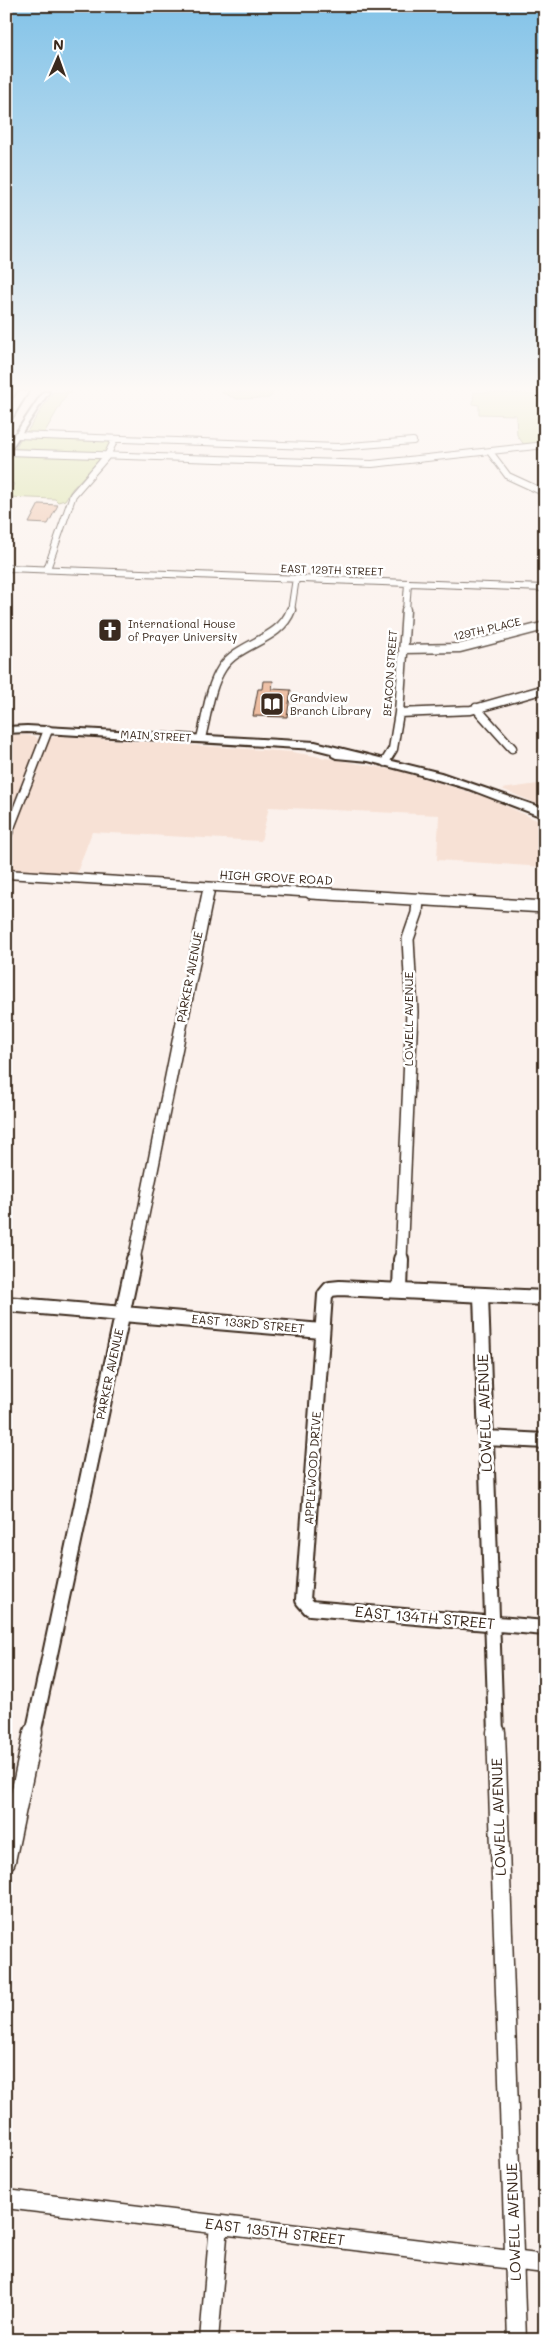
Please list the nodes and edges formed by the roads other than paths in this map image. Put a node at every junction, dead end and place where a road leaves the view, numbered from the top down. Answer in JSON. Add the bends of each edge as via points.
{"nodes":[{"id":1,"x":71,"y":501,"type":"edge"},
{"id":2,"x":6,"y":568,"type":"edge"},
{"id":3,"x":47,"y":569,"type":"junction"},
{"id":4,"x":296,"y":578,"type":"junction"},
{"id":5,"x":408,"y":583,"type":"junction"},
{"id":6,"x":545,"y":588,"type":"edge"},
{"id":7,"x":545,"y":626,"type":"edge"},
{"id":8,"x":403,"y":650,"type":"junction"},
{"id":9,"x":545,"y":689,"type":"edge"},
{"id":10,"x":476,"y":708,"type":"junction"},
{"id":11,"x":399,"y":713,"type":"junction"},
{"id":12,"x":6,"y":725,"type":"edge"},
{"id":13,"x":27,"y":728,"type":"junction"},
{"id":14,"x":6,"y":730,"type":"edge"},
{"id":15,"x":48,"y":730,"type":"junction"},
{"id":16,"x":201,"y":738,"type":"junction"},
{"id":17,"x":285,"y":745,"type":"joint"},
{"id":18,"x":512,"y":748,"type":"dead end"},
{"id":19,"x":385,"y":762,"type":"junction"},
{"id":20,"x":545,"y":814,"type":"edge"},
{"id":21,"x":6,"y":838,"type":"edge"},
{"id":22,"x":6,"y":874,"type":"edge"},
{"id":23,"x":209,"y":886,"type":"junction"},
{"id":24,"x":418,"y":899,"type":"junction"},
{"id":25,"x":545,"y":907,"type":"edge"},
{"id":26,"x":400,"y":1291,"type":"junction"},
{"id":27,"x":481,"y":1295,"type":"junction"},
{"id":28,"x":545,"y":1298,"type":"edge"},
{"id":29,"x":6,"y":1304,"type":"edge"},
{"id":30,"x":123,"y":1313,"type":"junction"},
{"id":31,"x":322,"y":1331,"type":"junction"},
{"id":32,"x":486,"y":1438,"type":"junction"},
{"id":33,"x":545,"y":1441,"type":"edge"},
{"id":34,"x":306,"y":1604,"type":"joint"},
{"id":35,"x":493,"y":1623,"type":"junction"},
{"id":36,"x":545,"y":1628,"type":"edge"},
{"id":37,"x":6,"y":1861,"type":"edge"},
{"id":38,"x":6,"y":2199,"type":"edge"},
{"id":39,"x":219,"y":2225,"type":"junction"},
{"id":40,"x":515,"y":2260,"type":"junction"},
{"id":41,"x":545,"y":2264,"type":"edge"},
{"id":42,"x":209,"y":2340,"type":"edge"},
{"id":43,"x":517,"y":2340,"type":"edge"}],
"edges":[{"from":1,"to":3,"type":"street"},
{"from":2,"to":3,"type":"street","name":"EAST 129TH STREET"},
{"from":3,"to":4,"type":"street","name":"EAST 129TH STREET"},
{"from":4,"to":5,"type":"street","name":"EAST 129TH STREET"},
{"from":4,"to":16,"type":"street","via":[[291,611],[286,621],[235,655],[221,669]]},
{"from":5,"to":6,"type":"street","name":"EAST 129TH STREET"},
{"from":5,"to":8,"type":"street","name":"BEACON STREET"},
{"from":7,"to":8,"type":"street","name":"129TH PLACE","via":[[460,648]]},
{"from":8,"to":11,"type":"street","name":"BEACON STREET"},
{"from":9,"to":10,"type":"street"},
{"from":10,"to":11,"type":"street"},
{"from":10,"to":18,"type":"street"},
{"from":11,"to":19,"type":"street","name":"BEACON STREET","via":[[393,749]]},
{"from":12,"to":13,"type":"main road","name":"MAIN STREET"},
{"from":13,"to":14,"type":"main road","name":"MAIN STREET"},
{"from":13,"to":15,"type":"main road","name":"MAIN STREET"},
{"from":15,"to":16,"type":"main road","name":"MAIN STREET"},
{"from":15,"to":21,"type":"street"},
{"from":16,"to":17,"type":"main road","name":"MAIN STREET"},
{"from":17,"to":19,"type":"main road","name":"MAIN STREET"},
{"from":19,"to":20,"type":"main road","name":"MAIN STREET","via":[[477,787]]},
{"from":22,"to":23,"type":"street","name":"HIGH GROVE ROAD"},
{"from":23,"to":24,"type":"street","name":"HIGH GROVE ROAD"},
{"from":23,"to":30,"type":"street","name":"PARKER AVENUE"},
{"from":24,"to":25,"type":"street","name":"HIGH GROVE ROAD"},
{"from":24,"to":26,"type":"street","name":"LOWELL AVENUE","via":[[408,939],[412,1012]]},
{"from":26,"to":27,"type":"street","name":"EAST 133RD STREET"},
{"from":26,"to":31,"type":"street","name":"EAST 133RD STREET","via":[[330,1289],[325,1296]]},
{"from":27,"to":28,"type":"street","name":"EAST 133RD STREET"},
{"from":27,"to":32,"type":"street","name":"LOWELL AVENUE"},
{"from":29,"to":30,"type":"street","name":"EAST 133RD STREET"},
{"from":30,"to":31,"type":"street","name":"EAST 133RD STREET"},
{"from":30,"to":37,"type":"street","name":"PARKER AVENUE"},
{"from":31,"to":34,"type":"street","name":"APPLEWOOD DRIVE","via":[[303,1600]]},
{"from":32,"to":33,"type":"street"},
{"from":32,"to":35,"type":"street","name":"LOWELL AVENUE"},
{"from":34,"to":35,"type":"street","name":"EAST 134TH STREET","via":[[310,1608]]},
{"from":35,"to":36,"type":"street","name":"EAST 134TH STREET"},
{"from":35,"to":40,"type":"street","name":"LOWELL AVENUE"},
{"from":38,"to":39,"type":"street","name":"EAST 135TH STREET"},
{"from":39,"to":40,"type":"street","name":"EAST 135TH STREET"},
{"from":39,"to":42,"type":"street"},
{"from":40,"to":41,"type":"street","name":"EAST 135TH STREET"},
{"from":40,"to":43,"type":"street","name":"LOWELL AVENUE"}]}
